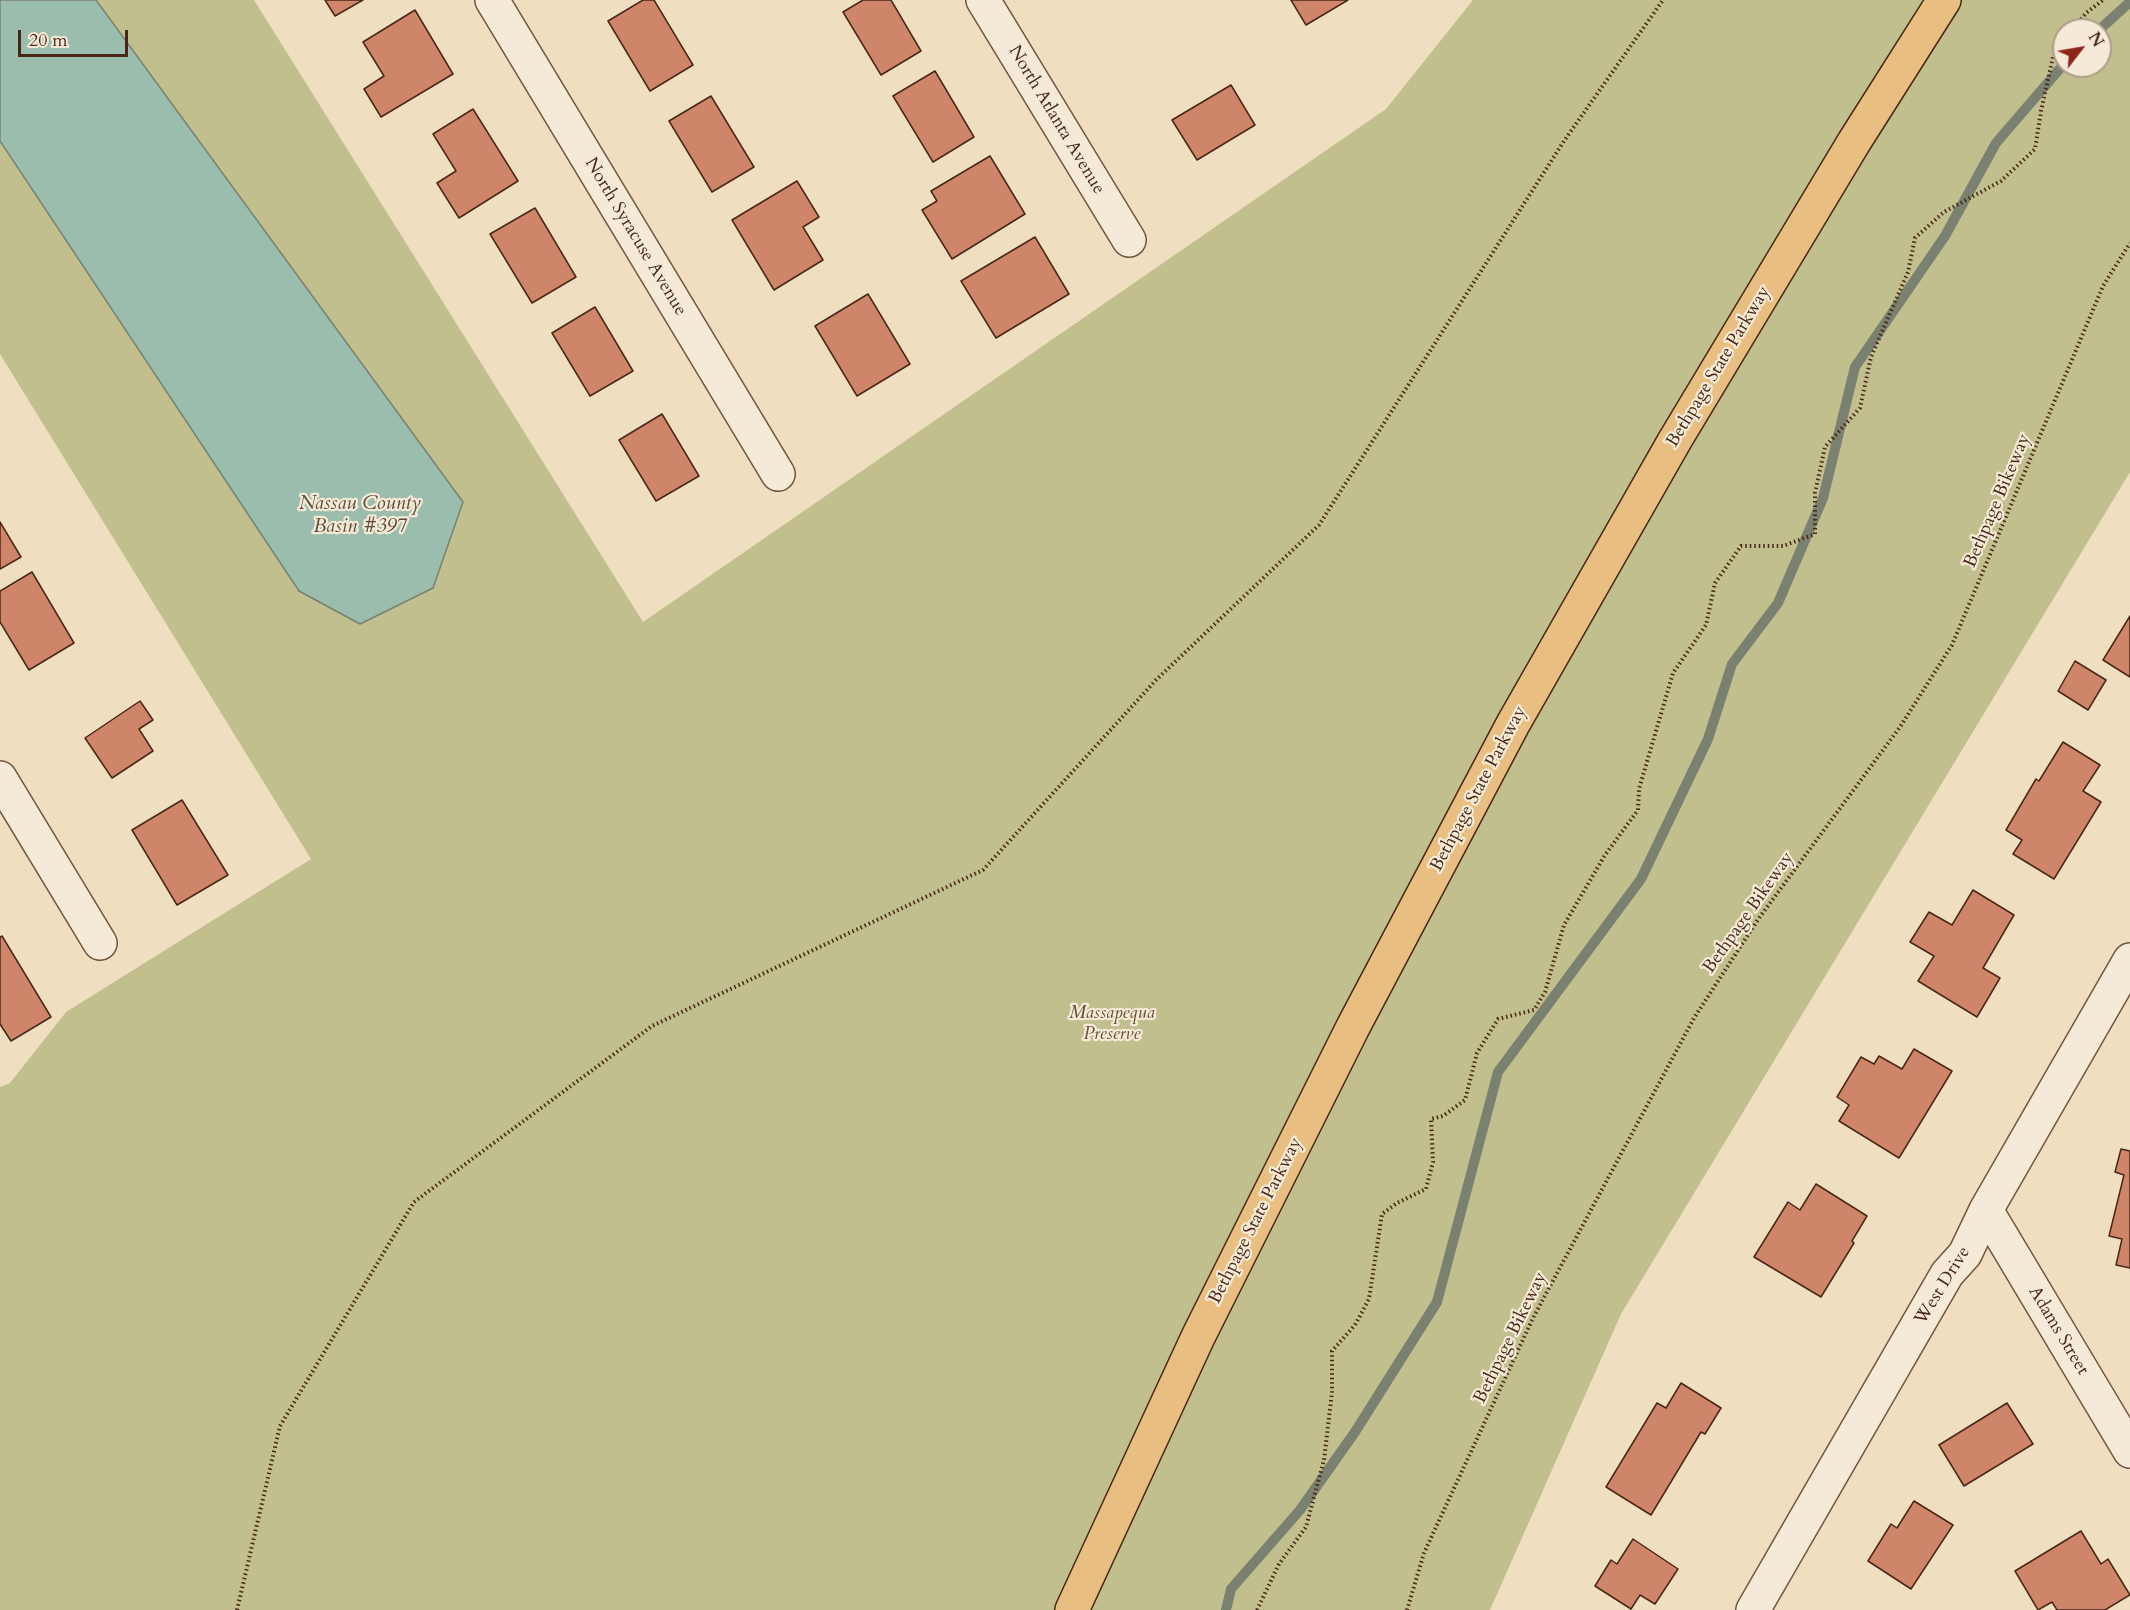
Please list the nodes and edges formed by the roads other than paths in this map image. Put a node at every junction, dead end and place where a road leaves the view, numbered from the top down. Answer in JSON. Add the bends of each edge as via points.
{"nodes":[{"id":1,"x":492,"y":0,"type":"edge"},
{"id":2,"x":983,"y":0,"type":"edge"},
{"id":3,"x":1944,"y":0,"type":"edge"},
{"id":4,"x":1129,"y":240,"type":"dead end"},
{"id":5,"x":778,"y":474,"type":"dead end"},
{"id":6,"x":0,"y":778,"type":"edge"},
{"id":7,"x":100,"y":943,"type":"dead end"},
{"id":8,"x":2130,"y":960,"type":"edge"},
{"id":9,"x":1986,"y":1210,"type":"junction"},
{"id":10,"x":2130,"y":1451,"type":"edge"},
{"id":11,"x":1072,"y":1610,"type":"edge"},
{"id":12,"x":1753,"y":1610,"type":"edge"}],
"edges":[{"from":1,"to":5,"type":"street","name":"North Syracuse Avenue"},
{"from":2,"to":4,"type":"street","name":"North Atlanta Avenue"},
{"from":3,"to":11,"type":"highway","name":"Bethpage State Parkway","via":[[1687,420],[1513,724],[1353,1027],[1203,1327]]},
{"from":6,"to":7,"type":"street"},
{"from":8,"to":9,"type":"street","name":"West Drive"},
{"from":9,"to":10,"type":"street","name":"Adams Street"},
{"from":9,"to":12,"type":"street","name":"West Drive","via":[[1965,1254],[1947,1274]]}]}
